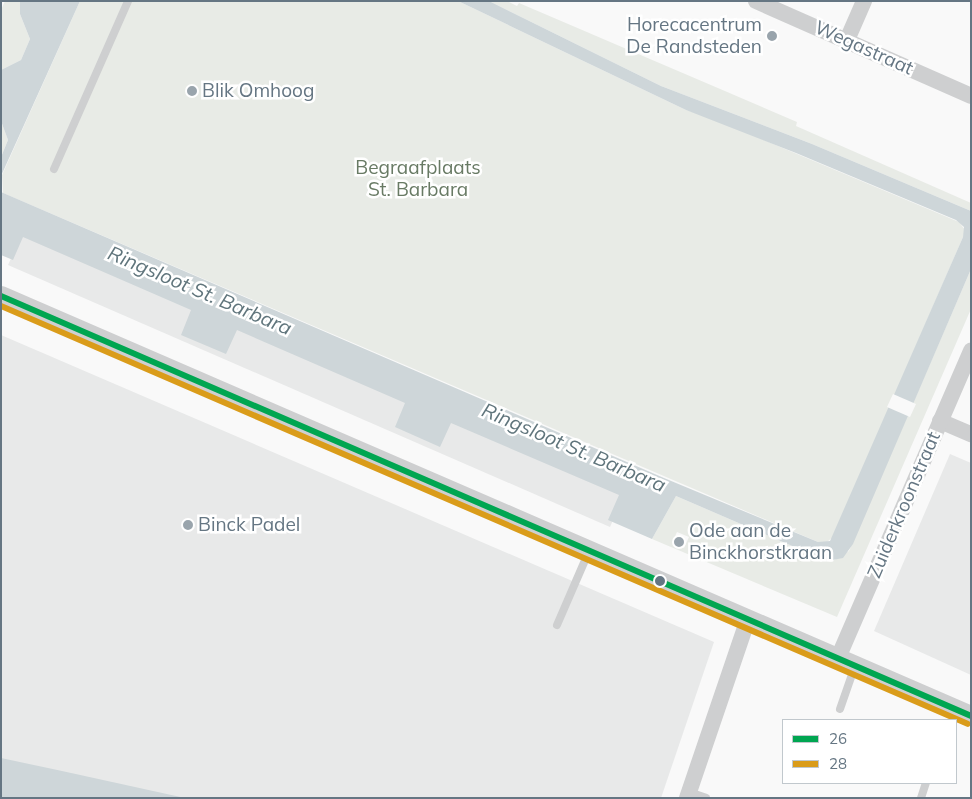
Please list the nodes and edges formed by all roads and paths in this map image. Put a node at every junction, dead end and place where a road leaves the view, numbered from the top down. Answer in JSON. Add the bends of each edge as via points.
{"nodes":[{"id":1,"x":128,"y":1,"type":"edge"},
{"id":2,"x":756,"y":1,"type":"edge"},
{"id":3,"x":864,"y":1,"type":"edge"},
{"id":4,"x":847,"y":40,"type":"junction"},
{"id":5,"x":971,"y":96,"type":"edge"},
{"id":6,"x":54,"y":169,"type":"dead end"},
{"id":7,"x":1,"y":296,"type":"edge"},
{"id":8,"x":971,"y":351,"type":"edge"},
{"id":9,"x":940,"y":421,"type":"junction"},
{"id":10,"x":971,"y":434,"type":"edge"},
{"id":11,"x":589,"y":551,"type":"junction"},
{"id":12,"x":748,"y":619,"type":"junction"},
{"id":13,"x":557,"y":625,"type":"dead end"},
{"id":14,"x":846,"y":662,"type":"junction"},
{"id":15,"x":840,"y":709,"type":"dead end"},
{"id":16,"x":949,"y":714,"type":"edge"},
{"id":17,"x":971,"y":716,"type":"edge"},
{"id":18,"x":926,"y":784,"type":"edge"},
{"id":19,"x":688,"y":795,"type":"edge"},
{"id":20,"x":706,"y":798,"type":"edge"},
{"id":21,"x":921,"y":798,"type":"edge"}],
"edges":[{"from":1,"to":6,"type":"lane"},
{"from":2,"to":4,"type":"street","name":"Wegastraat"},
{"from":3,"to":4,"type":"street"},
{"from":4,"to":5,"type":"street","name":"Wegastraat"},
{"from":7,"to":11,"type":"street"},
{"from":8,"to":9,"type":"street","name":"Zuiderkroonstraat"},
{"from":9,"to":10,"type":"street"},
{"from":9,"to":14,"type":"street","name":"Zuiderkroonstraat"},
{"from":11,"to":12,"type":"street"},
{"from":11,"to":13,"type":"lane"},
{"from":12,"to":14,"type":"street"},
{"from":12,"to":19,"type":"street"},
{"from":14,"to":15,"type":"lane"},
{"from":14,"to":16,"type":"street"},
{"from":16,"to":17,"type":"street"},
{"from":18,"to":21,"type":"lane"},
{"from":19,"to":20,"type":"lane"}]}
